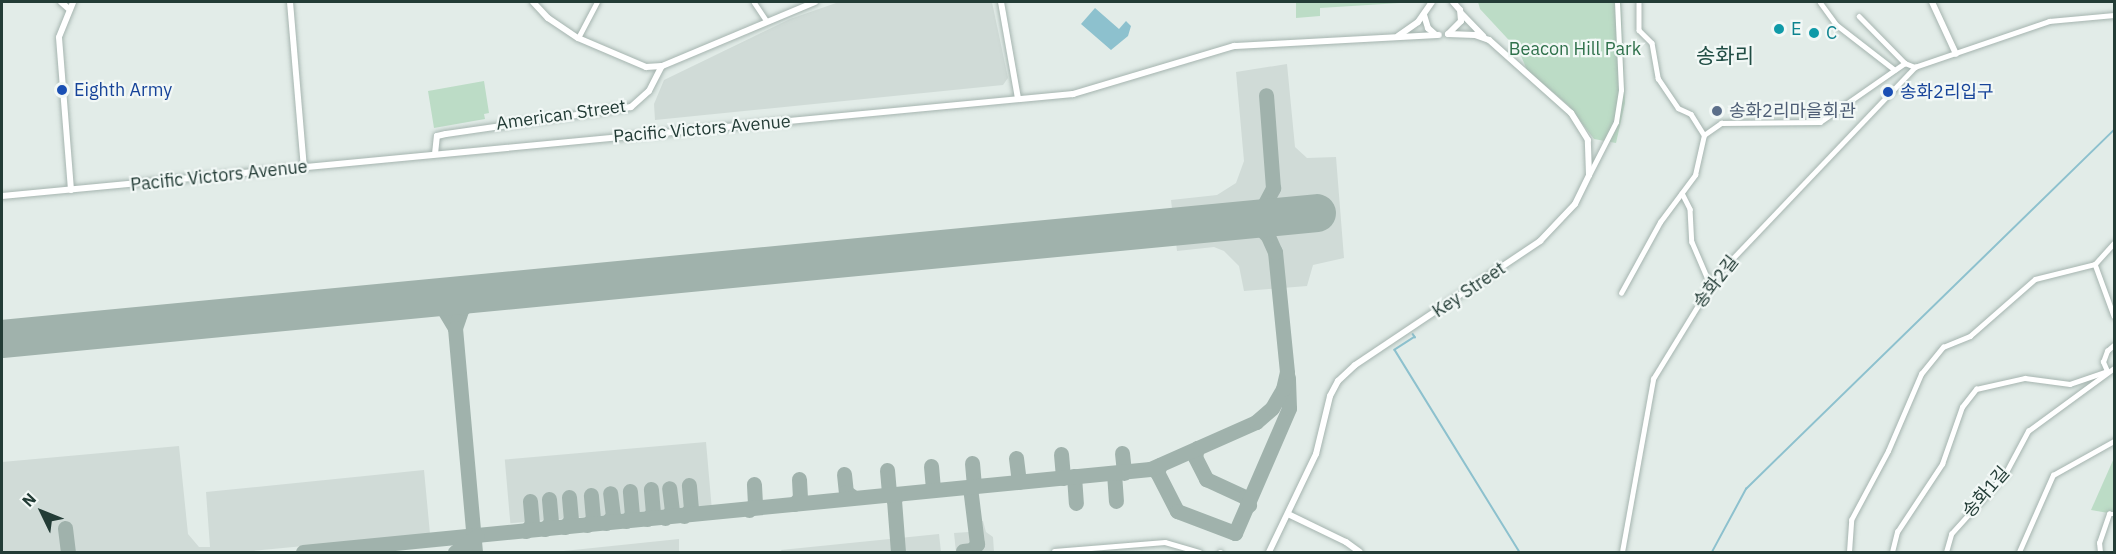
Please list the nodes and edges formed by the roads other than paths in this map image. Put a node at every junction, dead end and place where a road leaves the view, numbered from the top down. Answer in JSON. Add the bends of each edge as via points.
{"nodes":[{"id":1,"x":61,"y":2,"type":"edge"},
{"id":2,"x":73,"y":2,"type":"edge"},
{"id":3,"x":290,"y":2,"type":"edge"},
{"id":4,"x":532,"y":2,"type":"edge"},
{"id":5,"x":597,"y":2,"type":"edge"},
{"id":6,"x":754,"y":2,"type":"edge"},
{"id":7,"x":815,"y":2,"type":"edge"},
{"id":8,"x":1001,"y":2,"type":"edge"},
{"id":9,"x":1432,"y":2,"type":"edge"},
{"id":10,"x":1617,"y":2,"type":"edge"},
{"id":11,"x":1639,"y":2,"type":"edge"},
{"id":12,"x":1820,"y":2,"type":"edge"},
{"id":13,"x":1932,"y":2,"type":"edge"},
{"id":14,"x":1458,"y":6,"type":"edge"},
{"id":15,"x":68,"y":8,"type":"junction"},
{"id":16,"x":1424,"y":15,"type":"junction"},
{"id":17,"x":2115,"y":15,"type":"edge"},
{"id":18,"x":1859,"y":16,"type":"dead end"},
{"id":19,"x":766,"y":20,"type":"junction"},
{"id":20,"x":1448,"y":34,"type":"junction"},
{"id":21,"x":1439,"y":35,"type":"junction"},
{"id":22,"x":1398,"y":36,"type":"junction"},
{"id":23,"x":578,"y":38,"type":"junction"},
{"id":24,"x":1486,"y":38,"type":"junction"},
{"id":25,"x":1956,"y":54,"type":"junction"},
{"id":26,"x":1905,"y":63,"type":"junction"},
{"id":27,"x":662,"y":66,"type":"junction"},
{"id":28,"x":1915,"y":67,"type":"junction"},
{"id":29,"x":1895,"y":70,"type":"junction"},
{"id":30,"x":1018,"y":98,"type":"junction"},
{"id":31,"x":1704,"y":135,"type":"junction"},
{"id":32,"x":435,"y":154,"type":"junction"},
{"id":33,"x":304,"y":167,"type":"junction"},
{"id":34,"x":1589,"y":175,"type":"junction"},
{"id":35,"x":71,"y":190,"type":"junction"},
{"id":36,"x":1682,"y":193,"type":"junction"},
{"id":37,"x":2,"y":196,"type":"edge"},
{"id":38,"x":2115,"y":243,"type":"edge"},
{"id":39,"x":2095,"y":264,"type":"junction"},
{"id":40,"x":1710,"y":284,"type":"junction"},
{"id":41,"x":1621,"y":293,"type":"dead end"},
{"id":42,"x":2115,"y":315,"type":"edge"},
{"id":43,"x":2115,"y":345,"type":"edge"},
{"id":44,"x":2115,"y":368,"type":"edge"},
{"id":45,"x":2107,"y":371,"type":"junction"},
{"id":46,"x":2115,"y":441,"type":"edge"},
{"id":47,"x":1288,"y":514,"type":"junction"},
{"id":48,"x":2115,"y":514,"type":"edge"},
{"id":49,"x":1090,"y":550,"type":"edge"},
{"id":50,"x":1054,"y":551,"type":"dead end"},
{"id":51,"x":1200,"y":552,"type":"edge"},
{"id":52,"x":1269,"y":552,"type":"edge"},
{"id":53,"x":1360,"y":552,"type":"edge"},
{"id":54,"x":1622,"y":552,"type":"edge"},
{"id":55,"x":1849,"y":552,"type":"edge"},
{"id":56,"x":1892,"y":552,"type":"edge"},
{"id":57,"x":1946,"y":552,"type":"edge"},
{"id":58,"x":2019,"y":552,"type":"edge"},
{"id":59,"x":2100,"y":552,"type":"edge"}],
"edges":[{"from":1,"to":15,"type":"street"},
{"from":2,"to":15,"type":"street"},
{"from":3,"to":33,"type":"street"},
{"from":4,"to":23,"type":"street"},
{"from":5,"to":23,"type":"street"},
{"from":6,"to":19,"type":"street"},
{"from":7,"to":19,"type":"street"},
{"from":8,"to":30,"type":"street"},
{"from":9,"to":16,"type":"street"},
{"from":10,"to":34,"type":"street","via":[[1622,90],[1616,122]]},
{"from":11,"to":31,"type":"street","via":[[1639,30],[1652,44],[1658,78],[1678,108],[1691,114]]},
{"from":12,"to":29,"type":"street","via":[[1837,25]]},
{"from":13,"to":25,"type":"street"},
{"from":14,"to":20,"type":"street","via":[[1459,24]]},
{"from":14,"to":24,"type":"street","name":"Key Street"},
{"from":15,"to":35,"type":"street","via":[[59,37]]},
{"from":16,"to":21,"type":"street","via":[[1428,28]]},
{"from":16,"to":22,"type":"street"},
{"from":17,"to":25,"type":"street","name":"송화2길","via":[[2049,21]]},
{"from":18,"to":26,"type":"street"},
{"from":19,"to":27,"type":"street"},
{"from":20,"to":21,"type":"street","name":"Pacific Victors Avenue"},
{"from":20,"to":24,"type":"street","name":"Pacific Victors Avenue"},
{"from":21,"to":22,"type":"street","name":"Pacific Victors Avenue"},
{"from":22,"to":30,"type":"street","name":"Pacific Victors Avenue","via":[[1234,46],[1073,94]]},
{"from":23,"to":27,"type":"street","via":[[646,67]]},
{"from":24,"to":34,"type":"street","name":"Key Street","via":[[1579,122],[1589,147]]},
{"from":25,"to":28,"type":"street","name":"송화2길"},
{"from":26,"to":28,"type":"street"},
{"from":26,"to":29,"type":"street"},
{"from":27,"to":32,"type":"street","name":"American Street","via":[[649,91],[631,107],[436,136]]},
{"from":28,"to":40,"type":"street","name":"송화2길"},
{"from":29,"to":31,"type":"street","via":[[1820,122],[1721,123]]},
{"from":30,"to":32,"type":"street","name":"Pacific Victors Avenue"},
{"from":31,"to":36,"type":"street","via":[[1698,149],[1700,163]]},
{"from":32,"to":33,"type":"street","name":"Pacific Victors Avenue"},
{"from":33,"to":35,"type":"street","name":"Pacific Victors Avenue"},
{"from":34,"to":47,"type":"street","name":"Key Street","via":[[1575,204],[1540,241],[1355,365],[1338,381],[1330,396],[1316,454]]},
{"from":35,"to":37,"type":"street","name":"Pacific Victors Avenue"},
{"from":36,"to":40,"type":"street","via":[[1690,209],[1692,242]]},
{"from":36,"to":41,"type":"street","via":[[1660,222]]},
{"from":38,"to":39,"type":"street"},
{"from":39,"to":42,"type":"street"},
{"from":39,"to":55,"type":"street","via":[[2036,279],[1970,336],[1942,347],[1922,374],[1888,452],[1851,520]]},
{"from":40,"to":54,"type":"street","name":"송화2길","via":[[1653,379]]},
{"from":43,"to":45,"type":"street","via":[[2107,351],[2103,362]]},
{"from":44,"to":45,"type":"street","name":"송화1길"},
{"from":45,"to":56,"type":"street","via":[[2065,385],[2025,378],[1976,389],[1962,407],[1942,464],[1897,532]]},
{"from":45,"to":57,"type":"street","name":"송화1길","via":[[2028,431],[2005,474],[1951,534]]},
{"from":46,"to":58,"type":"street","via":[[2053,475]]},
{"from":47,"to":52,"type":"street","name":"Key Street"},
{"from":47,"to":53,"type":"street"},
{"from":48,"to":59,"type":"street","via":[[2109,514],[2099,543]]},
{"from":49,"to":50,"type":"street"},
{"from":49,"to":51,"type":"street","via":[[1165,542]]}]}
